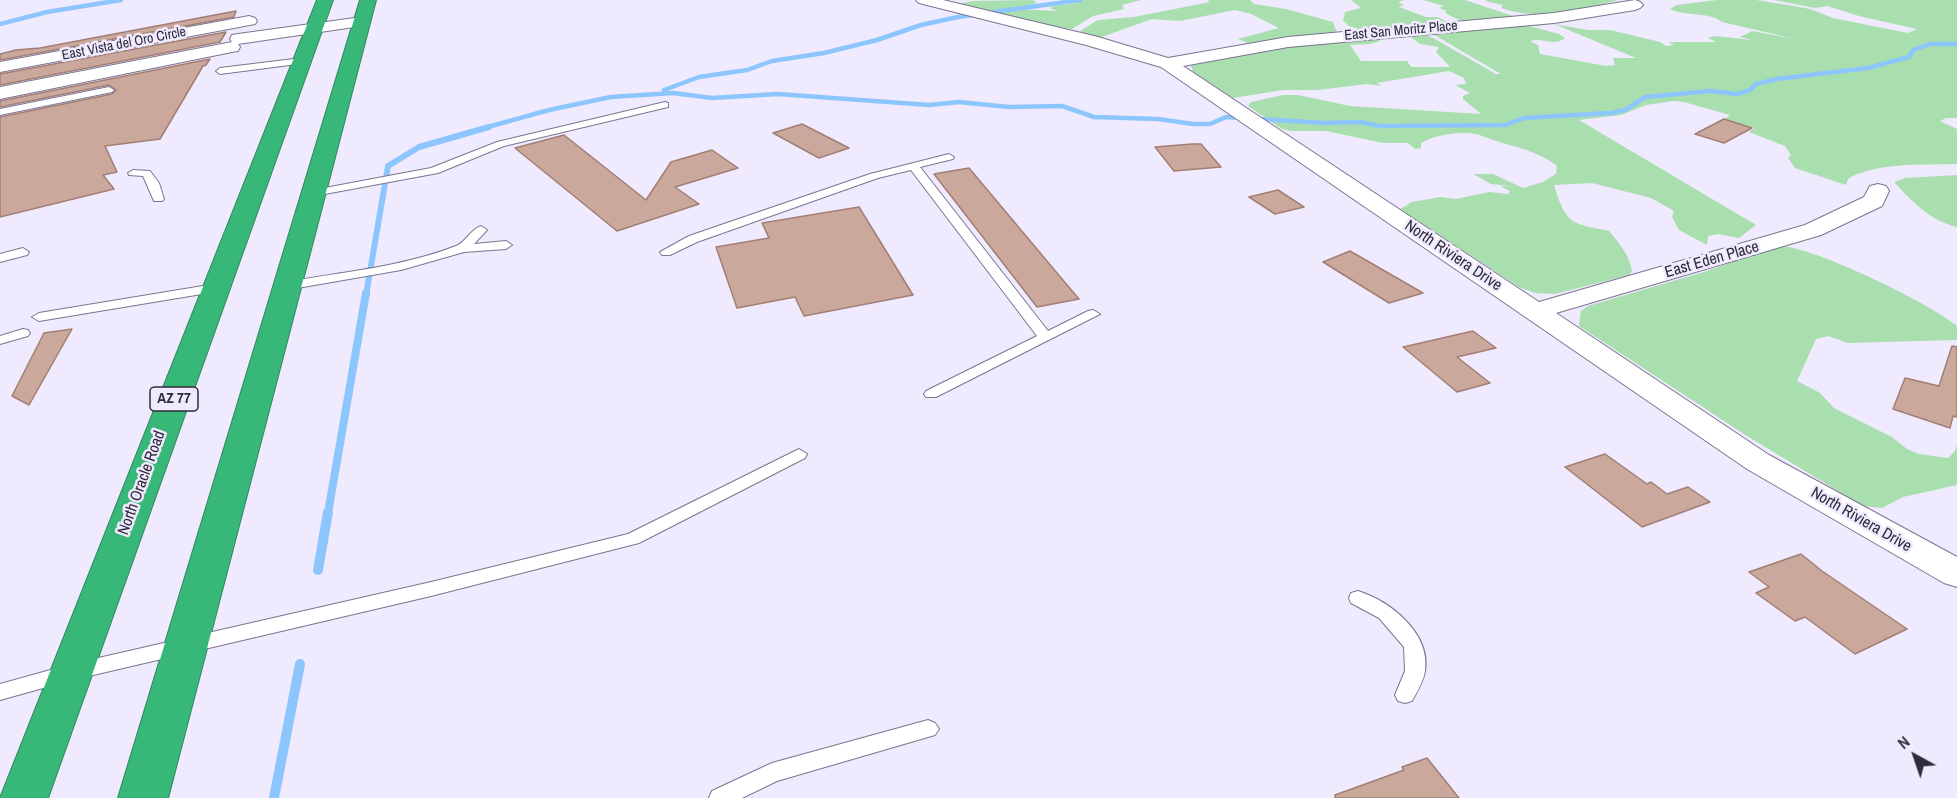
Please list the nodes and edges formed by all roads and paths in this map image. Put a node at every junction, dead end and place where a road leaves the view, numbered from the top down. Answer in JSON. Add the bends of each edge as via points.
{"nodes":[{"id":1,"x":368,"y":0,"type":"edge"},
{"id":2,"x":924,"y":0,"type":"edge"},
{"id":3,"x":1635,"y":5,"type":"dead end"},
{"id":4,"x":318,"y":18,"type":"edge"},
{"id":5,"x":362,"y":22,"type":"junction"},
{"id":6,"x":237,"y":40,"type":"junction"},
{"id":7,"x":302,"y":61,"type":"junction"},
{"id":8,"x":1167,"y":63,"type":"junction"},
{"id":9,"x":0,"y":67,"type":"edge"},
{"id":10,"x":109,"y":90,"type":"dead end"},
{"id":11,"x":0,"y":93,"type":"edge"},
{"id":12,"x":665,"y":105,"type":"dead end"},
{"id":13,"x":0,"y":112,"type":"edge"},
{"id":14,"x":949,"y":157,"type":"dead end"},
{"id":15,"x":913,"y":165,"type":"junction"},
{"id":16,"x":133,"y":173,"type":"dead end"},
{"id":17,"x":1878,"y":191,"type":"dead end"},
{"id":18,"x":314,"y":193,"type":"junction"},
{"id":19,"x":158,"y":199,"type":"dead end"},
{"id":20,"x":481,"y":231,"type":"dead end"},
{"id":21,"x":506,"y":245,"type":"dead end"},
{"id":22,"x":463,"y":248,"type":"junction"},
{"id":23,"x":23,"y":252,"type":"dead end"},
{"id":24,"x":666,"y":252,"type":"dead end"},
{"id":25,"x":0,"y":258,"type":"edge"},
{"id":26,"x":286,"y":286,"type":"junction"},
{"id":27,"x":214,"y":288,"type":"junction"},
{"id":28,"x":1536,"y":311,"type":"junction"},
{"id":29,"x":1093,"y":314,"type":"dead end"},
{"id":30,"x":39,"y":317,"type":"dead end"},
{"id":31,"x":23,"y":333,"type":"dead end"},
{"id":32,"x":1045,"y":337,"type":"junction"},
{"id":33,"x":0,"y":340,"type":"edge"},
{"id":34,"x":931,"y":394,"type":"dead end"},
{"id":35,"x":798,"y":454,"type":"dead end"},
{"id":36,"x":1957,"y":574,"type":"edge"},
{"id":37,"x":1358,"y":598,"type":"dead end"},
{"id":38,"x":187,"y":646,"type":"junction"},
{"id":39,"x":72,"y":672,"type":"junction"},
{"id":40,"x":0,"y":692,"type":"edge"},
{"id":41,"x":1405,"y":695,"type":"dead end"},
{"id":42,"x":928,"y":729,"type":"dead end"},
{"id":43,"x":24,"y":798,"type":"edge"},
{"id":44,"x":143,"y":798,"type":"edge"},
{"id":45,"x":720,"y":798,"type":"edge"}],
"edges":[{"from":1,"to":5,"type":"highway"},
{"from":2,"to":8,"type":"street","name":"North Riviera Drive"},
{"from":3,"to":8,"type":"street","name":"East San Moritz Place","via":[[1554,18],[1288,42]]},
{"from":4,"to":5,"type":"street","name":"East Vista del Oro Circle"},
{"from":4,"to":6,"type":"street","name":"East Vista del Oro Circle"},
{"from":4,"to":7,"type":"highway","name":"North Oracle Road","number":"AZ 77"},
{"from":5,"to":18,"type":"highway"},
{"from":6,"to":7,"type":"lane"},
{"from":6,"to":9,"type":"street","name":"East Vista del Oro Circle"},
{"from":6,"to":11,"type":"street","name":"East Vista del Oro Circle"},
{"from":7,"to":27,"type":"highway","name":"North Oracle Road","number":"AZ 77"},
{"from":8,"to":28,"type":"street","name":"North Riviera Drive"},
{"from":10,"to":13,"type":"lane"},
{"from":12,"to":18,"type":"lane","via":[[501,144],[434,171]]},
{"from":14,"to":15,"type":"lane"},
{"from":15,"to":24,"type":"lane","via":[[747,219]]},
{"from":15,"to":32,"type":"lane"},
{"from":16,"to":19,"type":"lane","via":[[146,173]]},
{"from":17,"to":28,"type":"street","name":"East Eden Place","via":[[1874,201],[1813,230]]},
{"from":18,"to":26,"type":"highway"},
{"from":20,"to":22,"type":"lane"},
{"from":21,"to":22,"type":"lane"},
{"from":22,"to":26,"type":"lane","via":[[387,268]]},
{"from":23,"to":25,"type":"lane"},
{"from":26,"to":38,"type":"highway"},
{"from":27,"to":30,"type":"lane"},
{"from":27,"to":39,"type":"highway","name":"North Oracle Road","number":"AZ 77"},
{"from":28,"to":36,"type":"street","name":"North Riviera Drive","via":[[1758,462]]},
{"from":29,"to":32,"type":"lane"},
{"from":31,"to":33,"type":"lane"},
{"from":32,"to":34,"type":"lane"},
{"from":35,"to":38,"type":"lane","via":[[633,539]]},
{"from":37,"to":41,"type":"lane","via":[[1386,613],[1414,645],[1415,671]]},
{"from":38,"to":39,"type":"lane"},
{"from":38,"to":44,"type":"highway"},
{"from":39,"to":40,"type":"lane"},
{"from":39,"to":43,"type":"highway","name":"North Oracle Road","number":"AZ 77"},
{"from":42,"to":45,"type":"lane","via":[[771,773]]}]}
